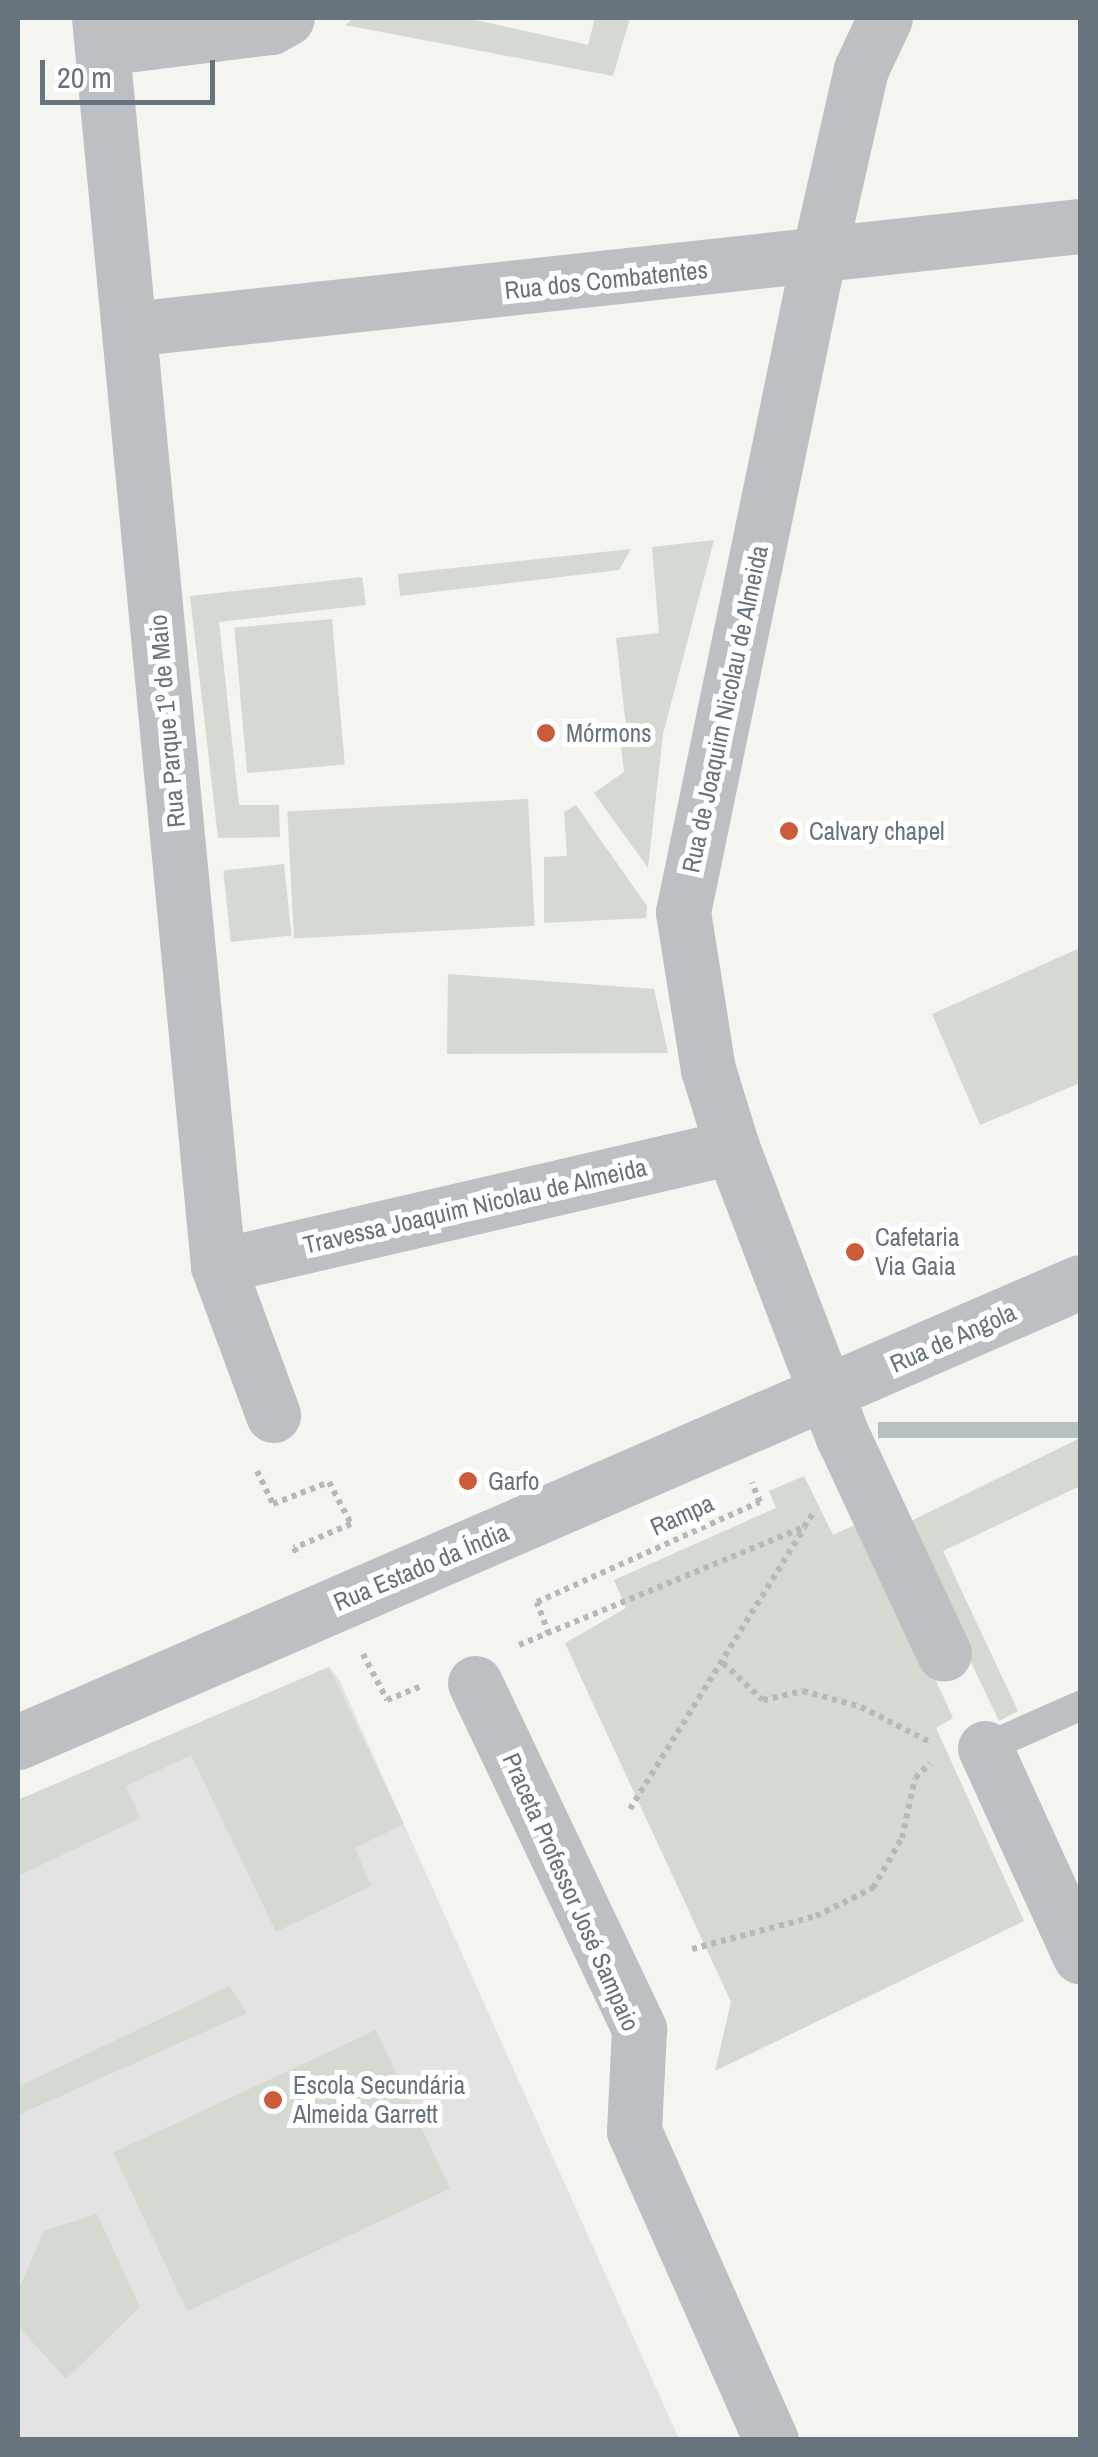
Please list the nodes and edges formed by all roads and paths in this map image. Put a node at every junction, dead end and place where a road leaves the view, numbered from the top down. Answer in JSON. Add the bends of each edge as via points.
{"nodes":[{"id":1,"x":287,"y":18,"type":"edge"},
{"id":2,"x":885,"y":18,"type":"edge"},
{"id":3,"x":101,"y":33,"type":"edge"},
{"id":4,"x":1080,"y":226,"type":"edge"},
{"id":5,"x":818,"y":258,"type":"junction"},
{"id":6,"x":130,"y":329,"type":"junction"},
{"id":7,"x":732,"y":1147,"type":"junction"},
{"id":8,"x":218,"y":1266,"type":"junction"},
{"id":9,"x":1080,"y":1282,"type":"edge"},
{"id":10,"x":834,"y":1416,"type":"junction"},
{"id":11,"x":263,"y":1438,"type":"joint"},
{"id":12,"x":816,"y":1508,"type":"dead end"},
{"id":13,"x":804,"y":1527,"type":"junction"},
{"id":14,"x":294,"y":1548,"type":"dead end"},
{"id":15,"x":550,"y":1634,"type":"junction"},
{"id":16,"x":944,"y":1654,"type":"dead end"},
{"id":17,"x":367,"y":1663,"type":"dead end"},
{"id":18,"x":722,"y":1663,"type":"junction"},
{"id":19,"x":471,"y":1672,"type":"junction"},
{"id":20,"x":1080,"y":1706,"type":"edge"},
{"id":21,"x":18,"y":1742,"type":"edge"},
{"id":22,"x":955,"y":1751,"type":"junction"},
{"id":23,"x":630,"y":1809,"type":"dead end"},
{"id":24,"x":692,"y":1949,"type":"dead end"},
{"id":25,"x":1080,"y":1956,"type":"edge"},
{"id":26,"x":772,"y":2440,"type":"edge"}],
"edges":[{"from":1,"to":3,"type":"street","via":[[271,27]]},
{"from":2,"to":5,"type":"street","name":"Rua de Joaquim Nicolau de Almeida","via":[[862,70]]},
{"from":3,"to":6,"type":"street","name":"Rua Parque 1º de Maio"},
{"from":4,"to":5,"type":"street","name":"Rua dos Combatentes"},
{"from":5,"to":6,"type":"street","name":"Rua dos Combatentes"},
{"from":5,"to":7,"type":"street","name":"Rua de Joaquim Nicolau de Almeida","via":[[683,912],[708,1069]]},
{"from":6,"to":8,"type":"street","name":"Rua Parque 1º de Maio"},
{"from":7,"to":8,"type":"street","name":"Travessa Joaquim Nicolau de Almeida"},
{"from":7,"to":10,"type":"street","name":"Rua de Joaquim Nicolau de Almeida"},
{"from":8,"to":11,"type":"street","name":"Rua Parque 1º de Maio"},
{"from":9,"to":10,"type":"street","name":"Rua de Angola"},
{"from":10,"to":15,"type":"path","name":"Rampa","via":[[750,1478],[760,1502],[536,1602]]},
{"from":10,"to":16,"type":"street","name":"Rua de Joaquim Nicolau de Almeida"},
{"from":10,"to":21,"type":"street","name":"Rua Estado da Índia"},
{"from":11,"to":14,"type":"path","via":[[273,1504],[330,1482],[351,1524]]},
{"from":12,"to":13,"type":"path"},
{"from":13,"to":15,"type":"path"},
{"from":13,"to":18,"type":"path"},
{"from":15,"to":19,"type":"path"},
{"from":17,"to":19,"type":"path","via":[[387,1700]]},
{"from":18,"to":22,"type":"path","via":[[762,1700],[802,1691],[860,1708]]},
{"from":18,"to":23,"type":"path"},
{"from":19,"to":26,"type":"street","name":"Praceta Professor José Sampaio","via":[[639,2029],[634,2131]]},
{"from":20,"to":22,"type":"lane"},
{"from":22,"to":24,"type":"path","via":[[915,1778],[902,1838],[873,1888],[816,1916]]},
{"from":22,"to":25,"type":"street"}]}
